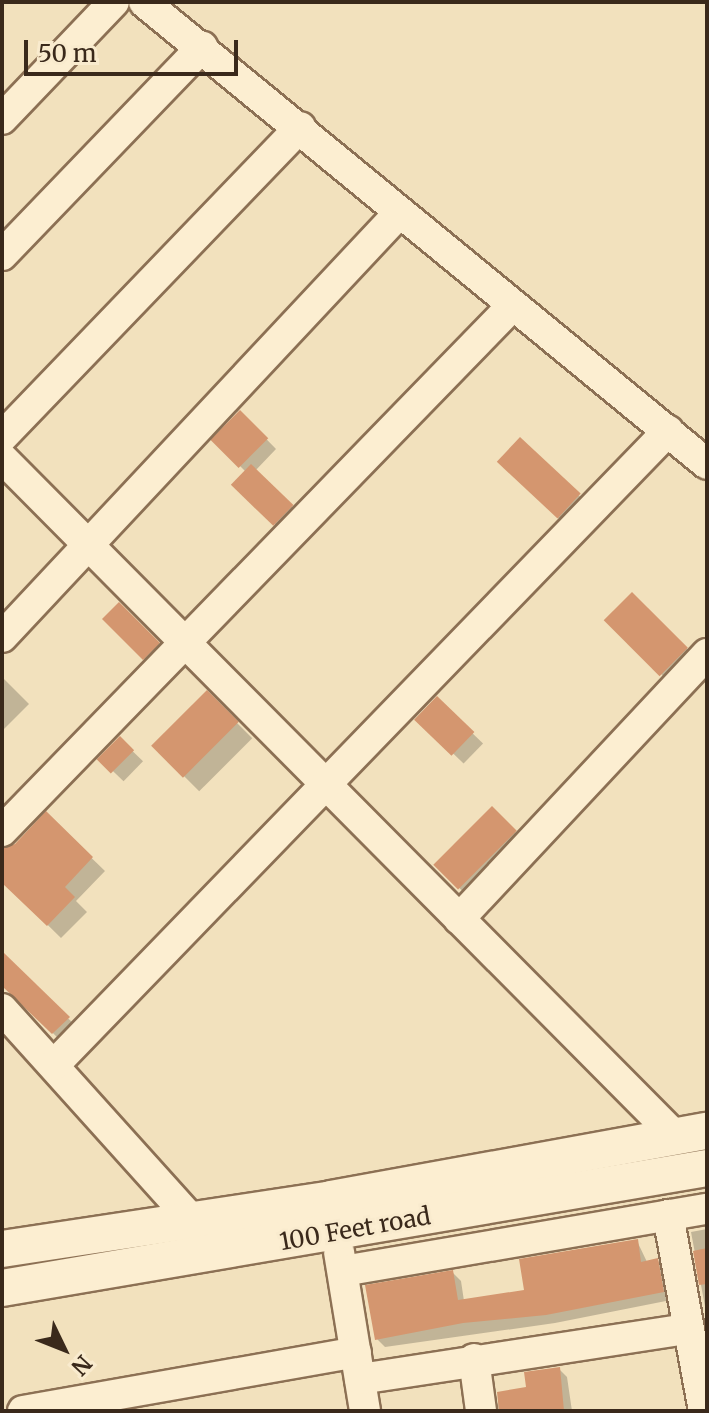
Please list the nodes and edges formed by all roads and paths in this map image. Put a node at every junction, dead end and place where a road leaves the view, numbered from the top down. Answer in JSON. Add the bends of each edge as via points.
{"nodes":[{"id":1,"x":114,"y":2,"type":"edge"},
{"id":2,"x":144,"y":2,"type":"edge"},
{"id":3,"x":202,"y":47,"type":"junction"},
{"id":4,"x":2,"y":119,"type":"edge"},
{"id":5,"x":300,"y":127,"type":"junction"},
{"id":6,"x":399,"y":213,"type":"junction"},
{"id":7,"x":2,"y":255,"type":"edge"},
{"id":8,"x":513,"y":305,"type":"junction"},
{"id":9,"x":668,"y":431,"type":"junction"},
{"id":10,"x":2,"y":437,"type":"edge"},
{"id":11,"x":2,"y":458,"type":"edge"},
{"id":12,"x":707,"y":464,"type":"edge"},
{"id":13,"x":90,"y":542,"type":"junction"},
{"id":14,"x":2,"y":637,"type":"edge"},
{"id":15,"x":189,"y":644,"type":"junction"},
{"id":16,"x":707,"y":654,"type":"edge"},
{"id":17,"x":325,"y":782,"type":"junction"},
{"id":18,"x":2,"y":831,"type":"edge"},
{"id":19,"x":459,"y":919,"type":"junction"},
{"id":20,"x":2,"y":1009,"type":"edge"},
{"id":21,"x":54,"y":1065,"type":"junction"},
{"id":22,"x":691,"y":1133,"type":"edge"},
{"id":23,"x":707,"y":1168,"type":"edge"},
{"id":24,"x":707,"y":1209,"type":"edge"},
{"id":25,"x":668,"y":1215,"type":"junction"},
{"id":26,"x":334,"y":1216,"type":"junction"},
{"id":27,"x":191,"y":1219,"type":"junction"},
{"id":28,"x":2,"y":1249,"type":"edge"},
{"id":29,"x":343,"y":1271,"type":"junction"},
{"id":30,"x":2,"y":1288,"type":"edge"},
{"id":31,"x":688,"y":1329,"type":"junction"},
{"id":32,"x":474,"y":1359,"type":"junction"},
{"id":33,"x":358,"y":1366,"type":"junction"},
{"id":34,"x":23,"y":1411,"type":"edge"},
{"id":35,"x":365,"y":1411,"type":"edge"},
{"id":36,"x":481,"y":1411,"type":"edge"},
{"id":37,"x":704,"y":1411,"type":"edge"}],
"edges":[{"from":1,"to":4,"type":"street"},
{"from":2,"to":3,"type":"street"},
{"from":3,"to":5,"type":"street"},
{"from":3,"to":7,"type":"street"},
{"from":5,"to":6,"type":"street"},
{"from":5,"to":10,"type":"street"},
{"from":6,"to":8,"type":"street"},
{"from":6,"to":13,"type":"street"},
{"from":8,"to":9,"type":"street"},
{"from":8,"to":15,"type":"street"},
{"from":9,"to":12,"type":"street"},
{"from":9,"to":17,"type":"street"},
{"from":11,"to":13,"type":"street"},
{"from":13,"to":14,"type":"street"},
{"from":13,"to":15,"type":"street"},
{"from":15,"to":17,"type":"street"},
{"from":15,"to":18,"type":"street"},
{"from":16,"to":19,"type":"street"},
{"from":17,"to":19,"type":"street"},
{"from":17,"to":21,"type":"street"},
{"from":19,"to":22,"type":"street"},
{"from":20,"to":21,"type":"street"},
{"from":21,"to":27,"type":"street"},
{"from":22,"to":26,"type":"street","name":"100 Feet road"},
{"from":23,"to":26,"type":"street","name":"100 Feet road"},
{"from":24,"to":25,"type":"street"},
{"from":25,"to":29,"type":"street"},
{"from":25,"to":31,"type":"street"},
{"from":26,"to":27,"type":"street","name":"100 Feet road"},
{"from":26,"to":29,"type":"street"},
{"from":26,"to":30,"type":"street","name":"100 Feet road"},
{"from":27,"to":28,"type":"street","name":"100 Feet road"},
{"from":29,"to":33,"type":"street"},
{"from":31,"to":32,"type":"street"},
{"from":31,"to":37,"type":"street"},
{"from":32,"to":33,"type":"street"},
{"from":32,"to":36,"type":"street"},
{"from":33,"to":34,"type":"street"},
{"from":33,"to":35,"type":"street"}]}
